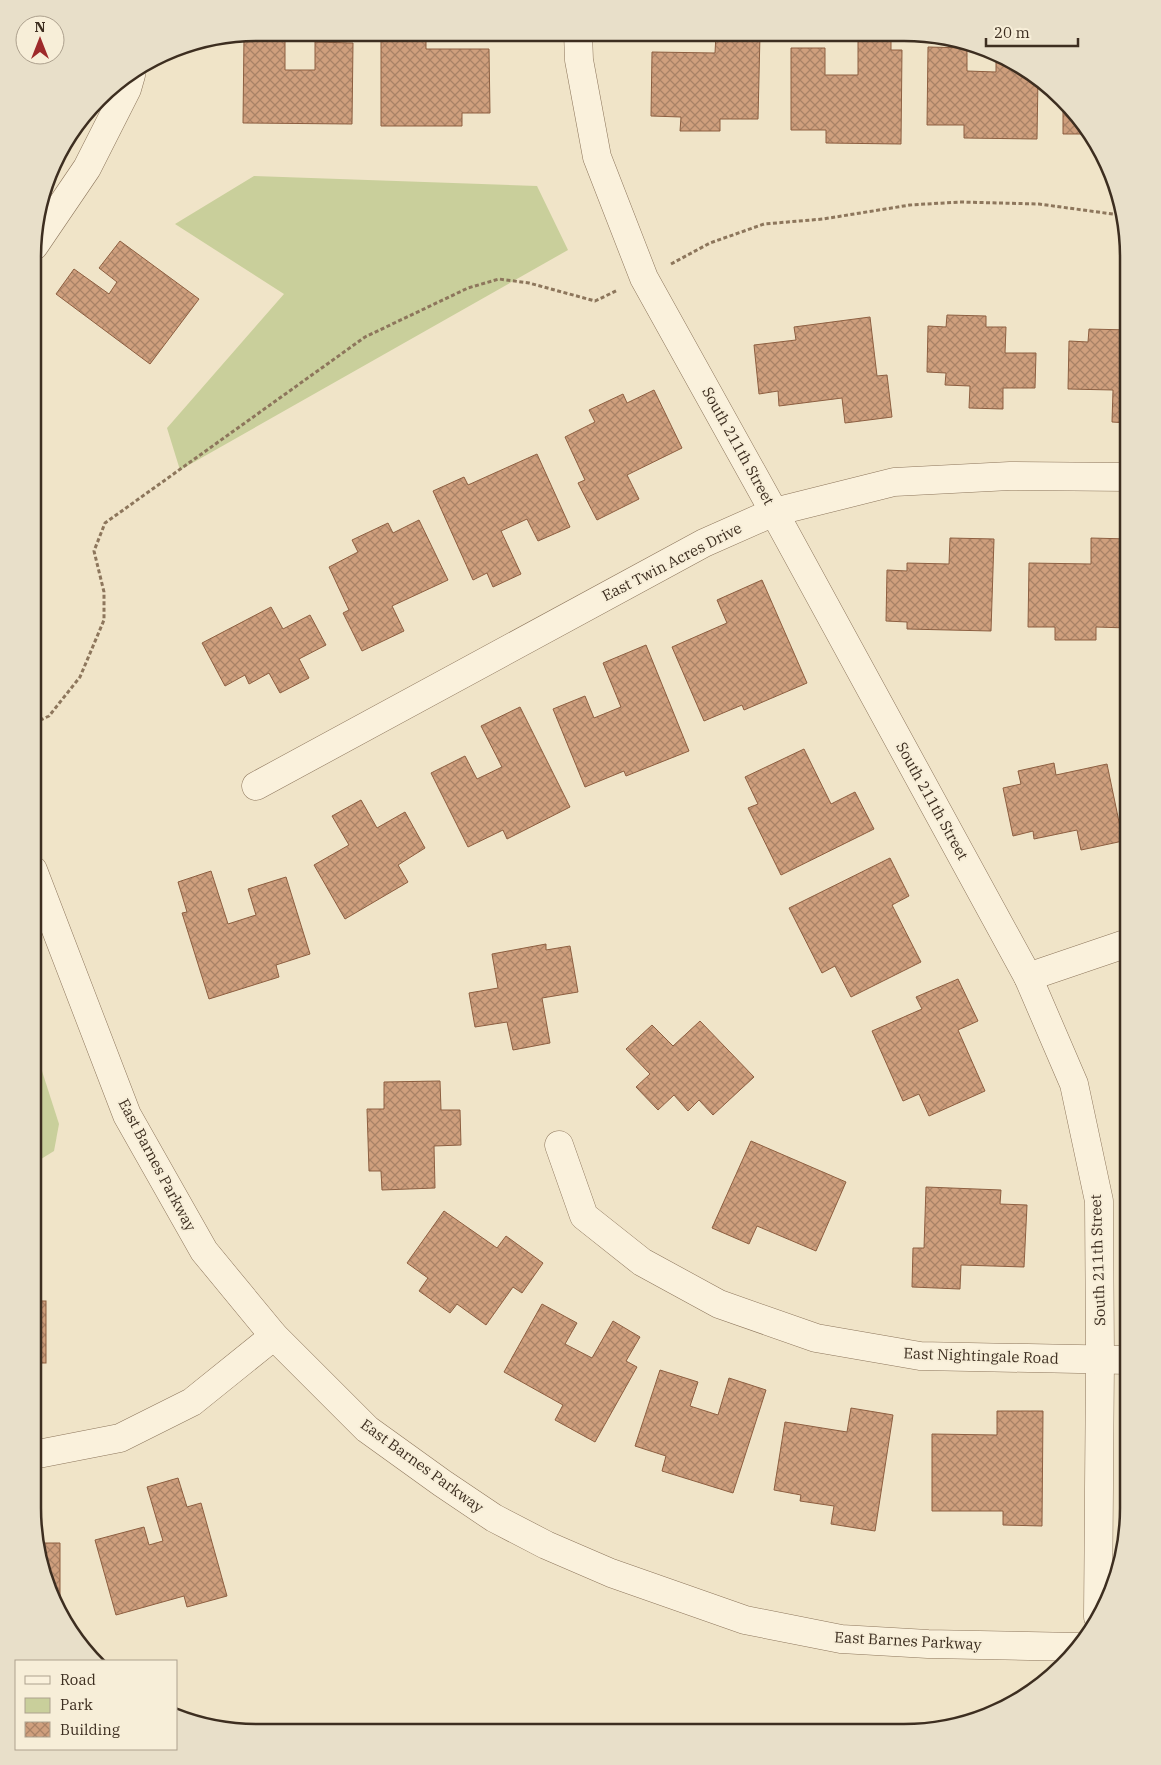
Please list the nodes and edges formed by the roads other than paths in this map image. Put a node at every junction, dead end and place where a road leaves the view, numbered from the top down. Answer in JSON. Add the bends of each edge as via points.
{"nodes":[{"id":1,"x":578,"y":41,"type":"edge"},
{"id":2,"x":128,"y":84,"type":"edge"},
{"id":3,"x":43,"y":233,"type":"edge"},
{"id":4,"x":1120,"y":477,"type":"edge"},
{"id":5,"x":774,"y":512,"type":"junction"},
{"id":6,"x":256,"y":786,"type":"dead end"},
{"id":7,"x":41,"y":888,"type":"edge"},
{"id":8,"x":1120,"y":946,"type":"edge"},
{"id":9,"x":1028,"y":977,"type":"junction"},
{"id":10,"x":559,"y":1145,"type":"dead end"},
{"id":11,"x":274,"y":1336,"type":"junction"},
{"id":12,"x":1100,"y":1360,"type":"junction"},
{"id":13,"x":1120,"y":1360,"type":"edge"},
{"id":14,"x":41,"y":1453,"type":"edge"},
{"id":15,"x":1098,"y":1603,"type":"edge"},
{"id":16,"x":1069,"y":1647,"type":"edge"}],
"edges":[{"from":1,"to":5,"type":"street","name":"South 211th Street","via":[[579,60],[598,156],[644,278]]},
{"from":2,"to":3,"type":"street","via":[[87,168]]},
{"from":4,"to":5,"type":"street","name":"East Twin Acres Drive","via":[[1010,476],[894,482]]},
{"from":5,"to":6,"type":"street","name":"East Twin Acres Drive","via":[[704,543]]},
{"from":5,"to":9,"type":"street","name":"South 211th Street"},
{"from":7,"to":11,"type":"street","name":"East Barnes Parkway","via":[[127,1115],[204,1251]]},
{"from":8,"to":9,"type":"street"},
{"from":9,"to":12,"type":"street","name":"South 211th Street","via":[[1074,1084],[1099,1201]]},
{"from":10,"to":12,"type":"street","name":"East Nightingale Road","via":[[584,1216],[642,1262],[719,1304],[816,1338],[920,1356]]},
{"from":11,"to":14,"type":"street","via":[[192,1402],[120,1438]]},
{"from":11,"to":16,"type":"street","name":"East Barnes Parkway","via":[[367,1429],[442,1483],[494,1518],[611,1573],[746,1620],[841,1639]]},
{"from":12,"to":13,"type":"street","name":"East Nightingale Road"},
{"from":12,"to":15,"type":"street","name":"South 211th Street"}]}
